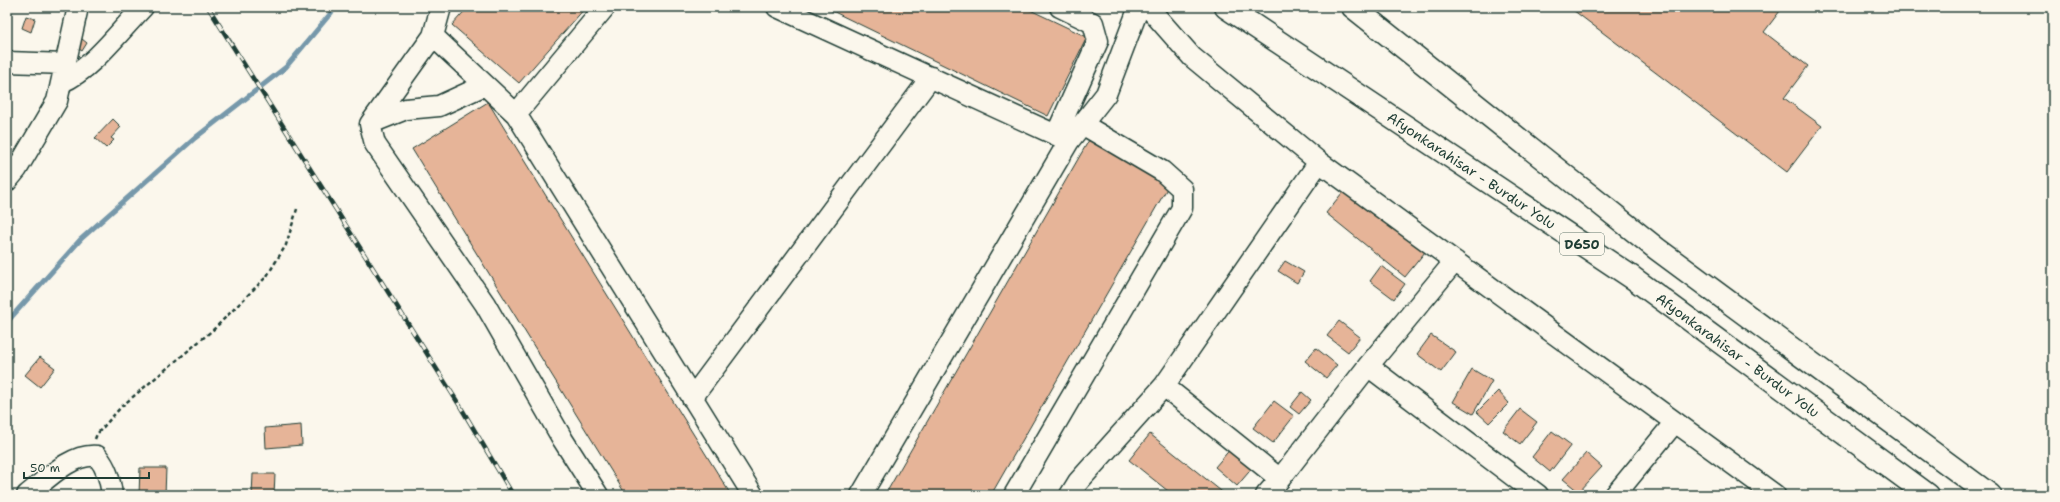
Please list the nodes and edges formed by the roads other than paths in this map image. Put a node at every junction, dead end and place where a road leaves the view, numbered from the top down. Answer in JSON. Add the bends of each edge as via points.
{"nodes":[{"id":1,"x":78,"y":7,"type":"edge"},
{"id":2,"x":143,"y":7,"type":"edge"},
{"id":3,"x":441,"y":7,"type":"edge"},
{"id":4,"x":605,"y":7,"type":"edge"},
{"id":5,"x":777,"y":7,"type":"edge"},
{"id":6,"x":1060,"y":7,"type":"edge"},
{"id":7,"x":1139,"y":7,"type":"edge"},
{"id":8,"x":1148,"y":7,"type":"edge"},
{"id":9,"x":1226,"y":7,"type":"edge"},
{"id":10,"x":1357,"y":10,"type":"edge"},
{"id":11,"x":433,"y":36,"type":"junction"},
{"id":12,"x":7,"y":62,"type":"edge"},
{"id":13,"x":64,"y":73,"type":"junction"},
{"id":14,"x":931,"y":77,"type":"junction"},
{"id":15,"x":485,"y":85,"type":"junction"},
{"id":16,"x":516,"y":114,"type":"junction"},
{"id":17,"x":370,"y":124,"type":"junction"},
{"id":18,"x":1082,"y":124,"type":"junction"},
{"id":19,"x":1063,"y":138,"type":"junction"},
{"id":20,"x":1319,"y":162,"type":"junction"},
{"id":21,"x":7,"y":181,"type":"edge"},
{"id":22,"x":1455,"y":261,"type":"junction"},
{"id":23,"x":1368,"y":366,"type":"junction"},
{"id":24,"x":1164,"y":386,"type":"junction"},
{"id":25,"x":692,"y":398,"type":"junction"},
{"id":26,"x":1675,"y":422,"type":"junction"},
{"id":27,"x":1280,"y":479,"type":"junction"},
{"id":28,"x":27,"y":495,"type":"edge"},
{"id":29,"x":112,"y":495,"type":"edge"},
{"id":30,"x":598,"y":495,"type":"edge"},
{"id":31,"x":752,"y":495,"type":"edge"},
{"id":32,"x":861,"y":495,"type":"edge"},
{"id":33,"x":1014,"y":495,"type":"edge"},
{"id":34,"x":1070,"y":495,"type":"edge"},
{"id":35,"x":1266,"y":495,"type":"edge"},
{"id":36,"x":1538,"y":495,"type":"edge"},
{"id":37,"x":1615,"y":495,"type":"edge"},
{"id":38,"x":1775,"y":495,"type":"edge"},
{"id":39,"x":1928,"y":495,"type":"edge"},
{"id":40,"x":1990,"y":495,"type":"edge"}],
"edges":[{"from":1,"to":13,"type":"street"},
{"from":2,"to":13,"type":"street","via":[[73,78]]},
{"from":3,"to":11,"type":"street"},
{"from":4,"to":16,"type":"street"},
{"from":5,"to":14,"type":"street"},
{"from":6,"to":19,"type":"street","via":[[1093,23],[1098,41]]},
{"from":7,"to":18,"type":"street","via":[[1106,94]]},
{"from":8,"to":20,"type":"street","via":[[1192,57]]},
{"from":9,"to":39,"type":"highway","name":"Afyonkarahisar - Burdur Yolu","number":"D650","via":[[1633,278]]},
{"from":10,"to":40,"type":"highway","number":"D650","via":[[1657,249]]},
{"from":11,"to":15,"type":"street"},
{"from":11,"to":17,"type":"street"},
{"from":12,"to":13,"type":"street"},
{"from":13,"to":21,"type":"street","via":[[57,101],[17,169]]},
{"from":14,"to":19,"type":"street"},
{"from":14,"to":25,"type":"street"},
{"from":15,"to":16,"type":"street"},
{"from":15,"to":17,"type":"street","via":[[438,106],[406,108]]},
{"from":16,"to":25,"type":"street"},
{"from":17,"to":30,"type":"street","via":[[375,144],[484,304]]},
{"from":18,"to":19,"type":"street"},
{"from":18,"to":33,"type":"street","via":[[1162,171],[1182,188],[1182,208]]},
{"from":19,"to":32,"type":"street"},
{"from":20,"to":22,"type":"street"},
{"from":20,"to":24,"type":"street"},
{"from":22,"to":23,"type":"street"},
{"from":22,"to":26,"type":"street"},
{"from":23,"to":27,"type":"street"},
{"from":23,"to":36,"type":"street"},
{"from":24,"to":27,"type":"street"},
{"from":24,"to":34,"type":"street","via":[[1078,482]]},
{"from":25,"to":31,"type":"street"},
{"from":26,"to":37,"type":"street"},
{"from":26,"to":38,"type":"street"},
{"from":27,"to":35,"type":"street"},
{"from":28,"to":29,"type":"street","via":[[58,470],[77,459],[91,455],[97,456],[105,465]]}]}
